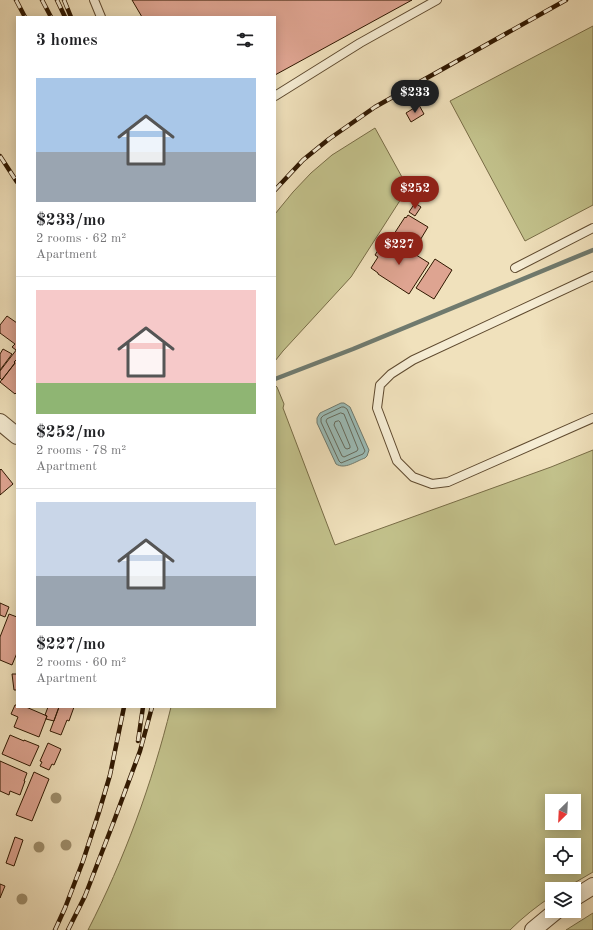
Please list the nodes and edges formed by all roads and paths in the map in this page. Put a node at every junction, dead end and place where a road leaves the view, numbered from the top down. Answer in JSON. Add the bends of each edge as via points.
{"nodes":[{"id":1,"x":94,"y":0,"type":"edge"},
{"id":2,"x":437,"y":0,"type":"edge"},
{"id":3,"x":102,"y":16,"type":"edge"},
{"id":4,"x":276,"y":95,"type":"edge"},
{"id":5,"x":593,"y":228,"type":"edge"},
{"id":6,"x":515,"y":268,"type":"dead end"},
{"id":7,"x":593,"y":276,"type":"edge"},
{"id":8,"x":593,"y":418,"type":"edge"},
{"id":9,"x":0,"y":422,"type":"edge"},
{"id":10,"x":16,"y":435,"type":"edge"},
{"id":11,"x":593,"y":886,"type":"edge"},
{"id":12,"x":581,"y":894,"type":"edge"},
{"id":13,"x":548,"y":918,"type":"edge"},
{"id":14,"x":533,"y":930,"type":"edge"}],
"edges":[{"from":1,"to":3,"type":"lane"},
{"from":2,"to":4,"type":"lane","via":[[360,43]]},
{"from":5,"to":6,"type":"lane"},
{"from":7,"to":8,"type":"lane","via":[[413,360],[391,374],[380,385],[377,408],[397,461],[413,477],[432,484],[448,482]]},
{"from":9,"to":10,"type":"street"},
{"from":11,"to":12,"type":"street"},
{"from":13,"to":14,"type":"street"}]}
